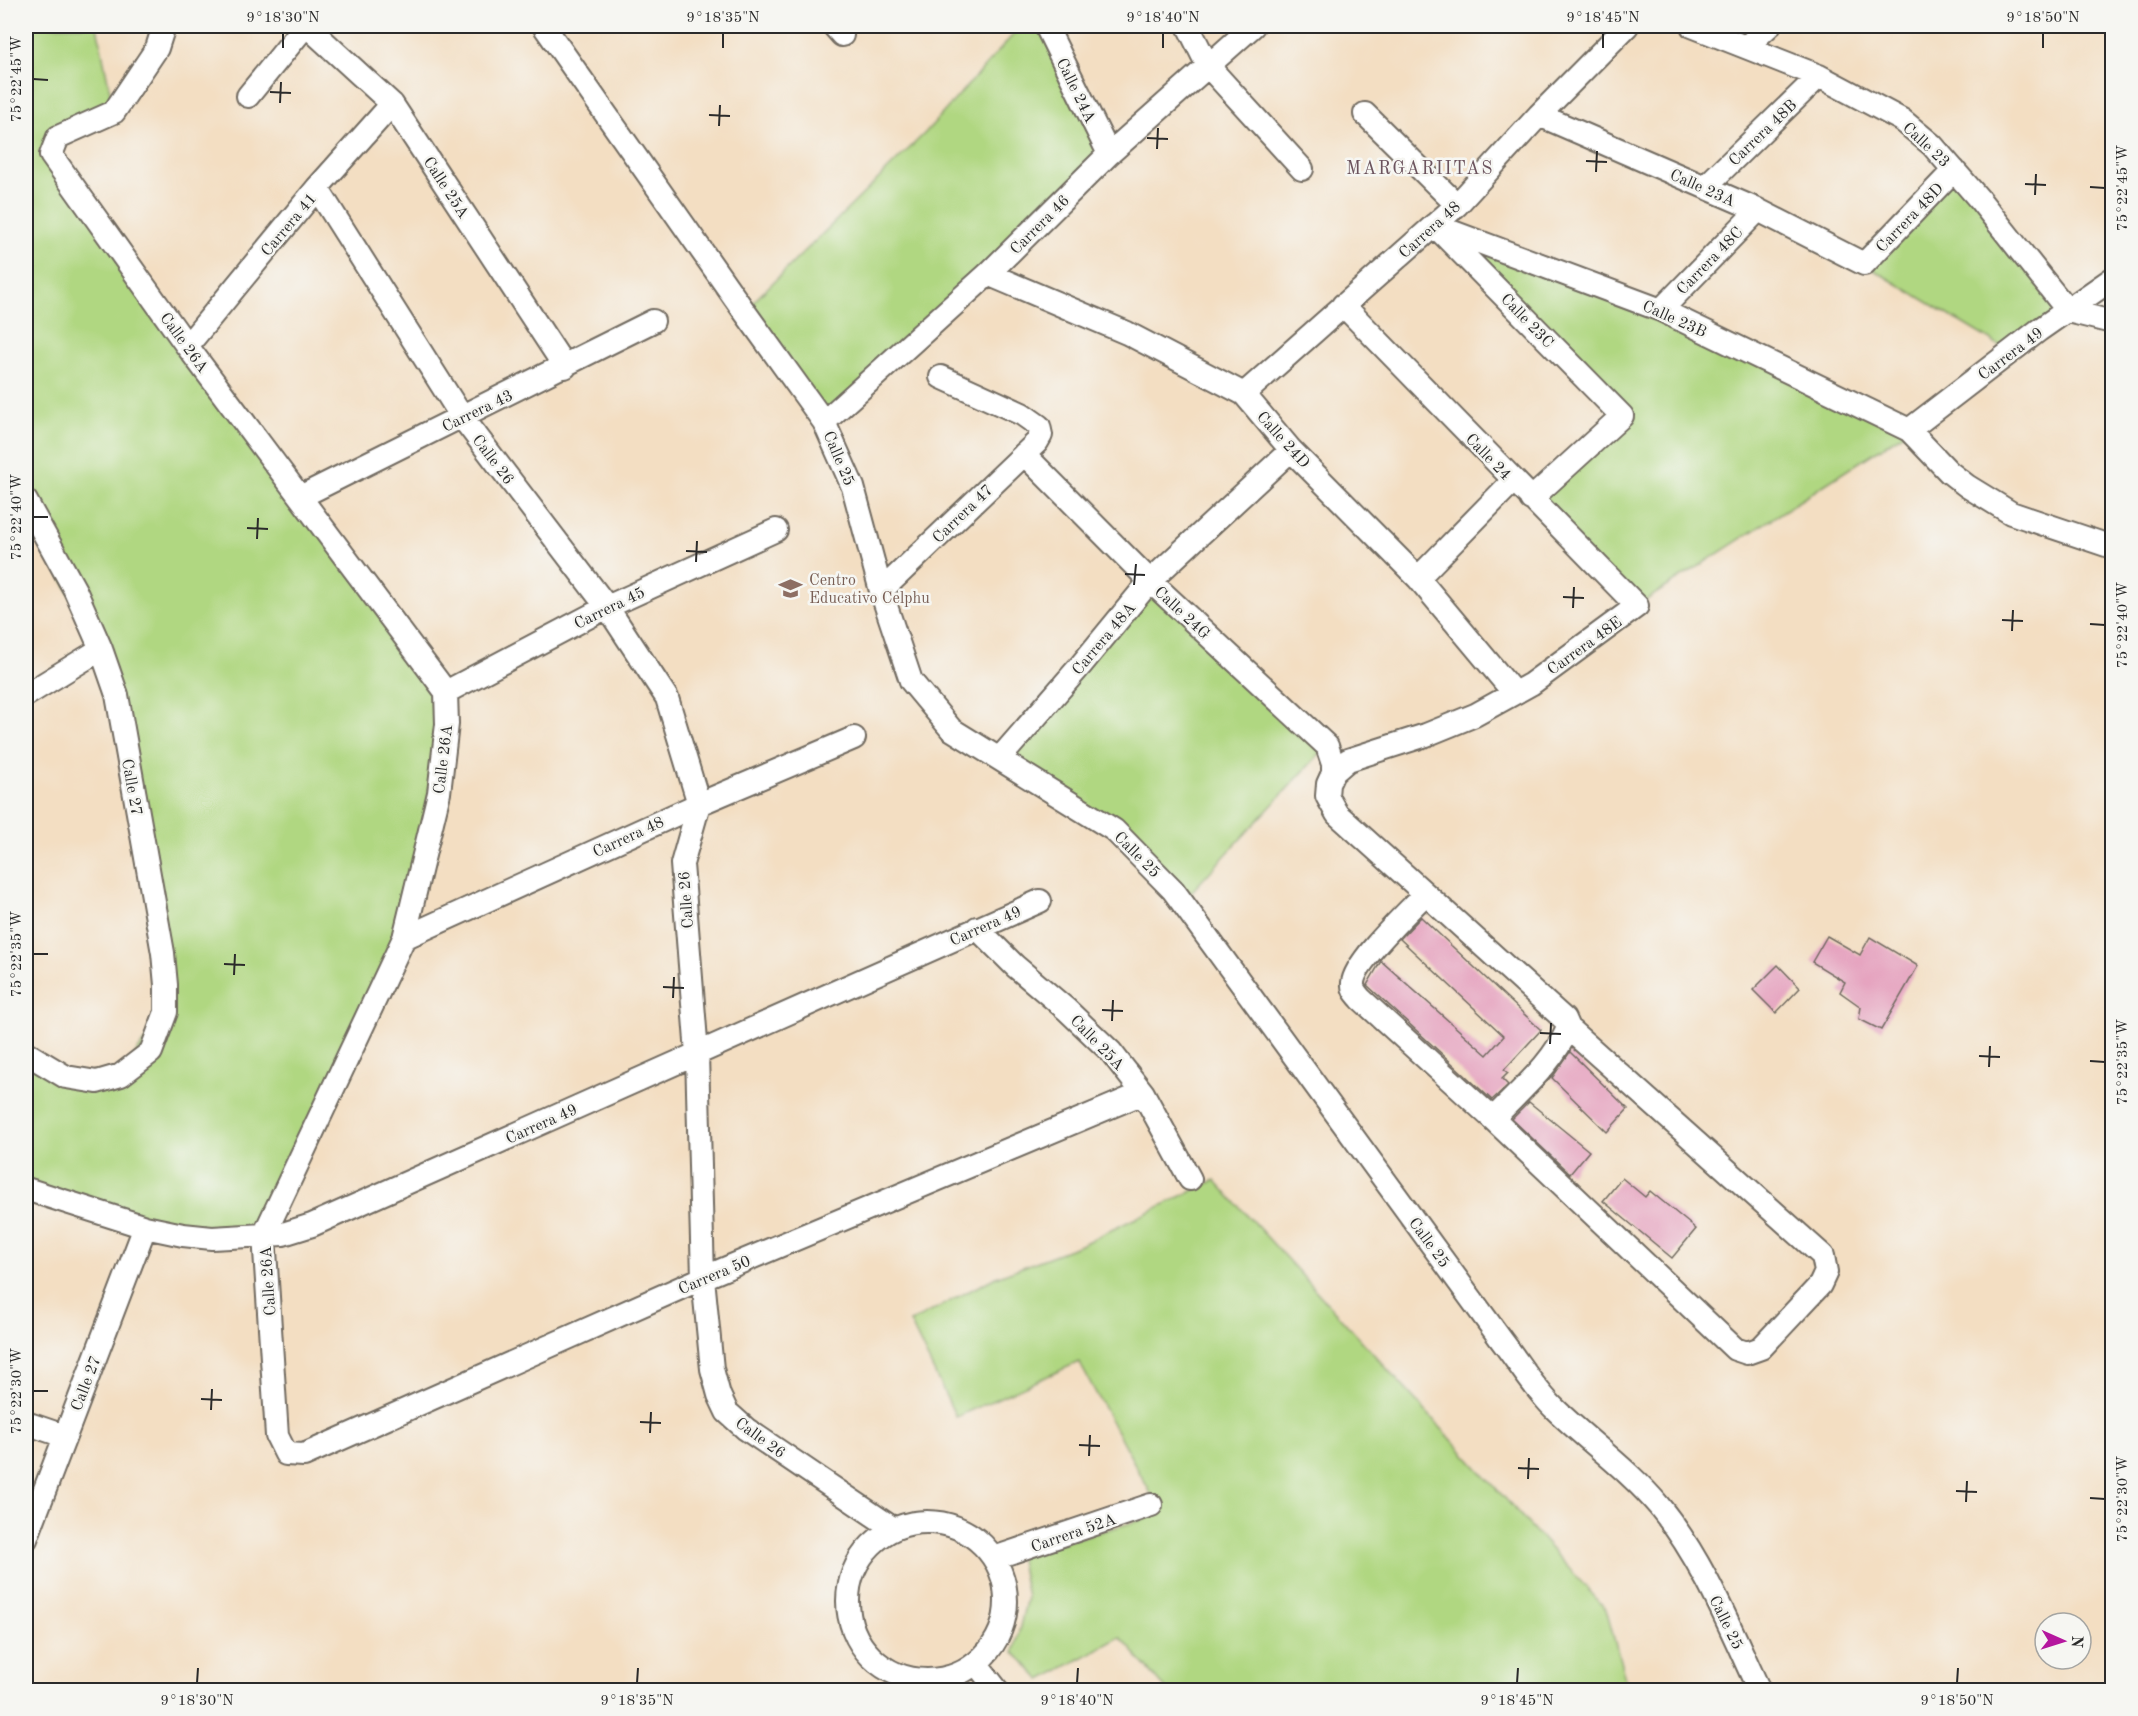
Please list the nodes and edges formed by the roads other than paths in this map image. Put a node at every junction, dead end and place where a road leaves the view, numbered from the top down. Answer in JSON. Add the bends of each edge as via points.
{"nodes":[{"id":1,"x":164,"y":26,"type":"edge"},
{"id":2,"x":306,"y":26,"type":"edge"},
{"id":3,"x":544,"y":26,"type":"edge"},
{"id":4,"x":1046,"y":26,"type":"edge"},
{"id":5,"x":1188,"y":26,"type":"edge"},
{"id":6,"x":1253,"y":26,"type":"edge"},
{"id":7,"x":1627,"y":26,"type":"edge"},
{"id":8,"x":1692,"y":26,"type":"edge"},
{"id":9,"x":1769,"y":26,"type":"edge"},
{"id":10,"x":1746,"y":47,"type":"junction"},
{"id":11,"x":1208,"y":66,"type":"junction"},
{"id":12,"x":1819,"y":76,"type":"junction"},
{"id":13,"x":248,"y":96,"type":"dead end"},
{"id":14,"x":392,"y":105,"type":"junction"},
{"id":15,"x":1365,"y":114,"type":"dead end"},
{"id":16,"x":1539,"y":116,"type":"junction"},
{"id":17,"x":1109,"y":154,"type":"junction"},
{"id":18,"x":1302,"y":170,"type":"dead end"},
{"id":19,"x":1954,"y":170,"type":"junction"},
{"id":20,"x":1705,"y":187,"type":"junction"},
{"id":21,"x":317,"y":188,"type":"junction"},
{"id":22,"x":1457,"y":205,"type":"junction"},
{"id":23,"x":1758,"y":210,"type":"junction"},
{"id":24,"x":1434,"y":225,"type":"junction"},
{"id":25,"x":1864,"y":264,"type":"joint"},
{"id":26,"x":988,"y":274,"type":"junction"},
{"id":27,"x":2112,"y":279,"type":"edge"},
{"id":28,"x":1343,"y":305,"type":"junction"},
{"id":29,"x":1661,"y":310,"type":"junction"},
{"id":30,"x":2068,"y":311,"type":"junction"},
{"id":31,"x":653,"y":321,"type":"dead end"},
{"id":32,"x":2112,"y":322,"type":"edge"},
{"id":33,"x":188,"y":346,"type":"junction"},
{"id":34,"x":565,"y":366,"type":"junction"},
{"id":35,"x":941,"y":377,"type":"dead end"},
{"id":36,"x":1244,"y":394,"type":"junction"},
{"id":37,"x":462,"y":417,"type":"junction"},
{"id":38,"x":824,"y":422,"type":"junction"},
{"id":39,"x":1909,"y":430,"type":"junction"},
{"id":40,"x":1291,"y":450,"type":"junction"},
{"id":41,"x":1024,"y":453,"type":"junction"},
{"id":42,"x":1513,"y":481,"type":"junction"},
{"id":43,"x":300,"y":497,"type":"junction"},
{"id":44,"x":1531,"y":499,"type":"junction"},
{"id":45,"x":26,"y":501,"type":"edge"},
{"id":46,"x":777,"y":530,"type":"dead end"},
{"id":47,"x":2112,"y":547,"type":"edge"},
{"id":48,"x":1418,"y":578,"type":"junction"},
{"id":49,"x":1150,"y":581,"type":"junction"},
{"id":50,"x":881,"y":591,"type":"junction"},
{"id":51,"x":1637,"y":606,"type":"joint"},
{"id":52,"x":607,"y":607,"type":"junction"},
{"id":53,"x":101,"y":649,"type":"junction"},
{"id":54,"x":1523,"y":689,"type":"junction"},
{"id":55,"x":446,"y":692,"type":"junction"},
{"id":56,"x":26,"y":695,"type":"edge"},
{"id":57,"x":854,"y":738,"type":"dead end"},
{"id":58,"x":1000,"y":758,"type":"junction"},
{"id":59,"x":1333,"y":773,"type":"junction"},
{"id":60,"x":699,"y":804,"type":"junction"},
{"id":61,"x":1425,"y":894,"type":"junction"},
{"id":62,"x":1040,"y":901,"type":"dead end"},
{"id":63,"x":977,"y":928,"type":"junction"},
{"id":64,"x":404,"y":938,"type":"junction"},
{"id":65,"x":1568,"y":1028,"type":"junction"},
{"id":66,"x":26,"y":1053,"type":"edge"},
{"id":67,"x":697,"y":1054,"type":"junction"},
{"id":68,"x":1143,"y":1093,"type":"junction"},
{"id":69,"x":1493,"y":1119,"type":"junction"},
{"id":70,"x":1190,"y":1179,"type":"dead end"},
{"id":71,"x":26,"y":1189,"type":"edge"},
{"id":72,"x":145,"y":1227,"type":"junction"},
{"id":73,"x":264,"y":1235,"type":"junction"},
{"id":74,"x":703,"y":1278,"type":"junction"},
{"id":75,"x":26,"y":1423,"type":"edge"},
{"id":76,"x":64,"y":1436,"type":"junction"},
{"id":77,"x":286,"y":1454,"type":"joint"},
{"id":78,"x":1152,"y":1504,"type":"dead end"},
{"id":79,"x":894,"y":1529,"type":"junction"},
{"id":80,"x":26,"y":1539,"type":"edge"},
{"id":81,"x":994,"y":1558,"type":"junction"},
{"id":82,"x":976,"y":1663,"type":"junction"},
{"id":83,"x":997,"y":1690,"type":"edge"},
{"id":84,"x":1759,"y":1690,"type":"edge"}],
"edges":[{"from":1,"to":33,"type":"street","name":"Calle 26A","via":[[157,48],[114,112],[58,137],[51,155]]},
{"from":2,"to":13,"type":"street"},
{"from":2,"to":14,"type":"street","name":"Calle 25A"},
{"from":3,"to":38,"type":"street","name":"Calle 25"},
{"from":4,"to":17,"type":"street","name":"Calle 24A"},
{"from":5,"to":11,"type":"street"},
{"from":6,"to":11,"type":"street","name":"Carrera 46"},
{"from":7,"to":16,"type":"street","name":"Carrera 48"},
{"from":8,"to":10,"type":"street","name":"Calle 23"},
{"from":9,"to":10,"type":"street"},
{"from":10,"to":12,"type":"street","name":"Calle 23"},
{"from":11,"to":17,"type":"street","name":"Carrera 46"},
{"from":11,"to":18,"type":"street"},
{"from":12,"to":19,"type":"street","name":"Calle 23","via":[[1902,120]]},
{"from":12,"to":20,"type":"street","name":"Carrera 48B"},
{"from":14,"to":21,"type":"street","name":"Carrera 41"},
{"from":14,"to":34,"type":"street","name":"Calle 25A"},
{"from":15,"to":22,"type":"street"},
{"from":16,"to":20,"type":"street","name":"Calle 23A"},
{"from":16,"to":22,"type":"street","name":"Carrera 48"},
{"from":17,"to":26,"type":"street","name":"Carrera 46"},
{"from":19,"to":25,"type":"street","name":"Carrera 48D"},
{"from":19,"to":30,"type":"street","name":"Calle 23"},
{"from":20,"to":23,"type":"street","name":"Calle 23A"},
{"from":21,"to":33,"type":"street","name":"Carrera 41"},
{"from":21,"to":37,"type":"street","name":"Calle 26"},
{"from":22,"to":24,"type":"street","name":"Carrera 48"},
{"from":23,"to":25,"type":"street","name":"Calle 23A"},
{"from":23,"to":29,"type":"street","name":"Carrera 48C"},
{"from":24,"to":28,"type":"street","name":"Carrera 48"},
{"from":24,"to":29,"type":"street","name":"Calle 23B"},
{"from":24,"to":44,"type":"street","name":"Calle 23C","via":[[1622,416]]},
{"from":26,"to":36,"type":"street","name":"Calle 24D","via":[[1127,333]]},
{"from":26,"to":38,"type":"street","name":"Carrera 46"},
{"from":27,"to":30,"type":"street","name":"Carrera 49"},
{"from":28,"to":36,"type":"street","name":"Carrera 48"},
{"from":28,"to":42,"type":"street","name":"Calle 24"},
{"from":29,"to":39,"type":"street","name":"Calle 23B"},
{"from":30,"to":32,"type":"street"},
{"from":30,"to":39,"type":"street","name":"Carrera 49"},
{"from":31,"to":34,"type":"street","name":"Carrera 43"},
{"from":33,"to":43,"type":"street","name":"Calle 26A"},
{"from":34,"to":37,"type":"street","name":"Carrera 43"},
{"from":35,"to":41,"type":"street","name":"Carrera 47","via":[[1022,414],[1039,426],[1041,435]]},
{"from":36,"to":40,"type":"street","name":"Calle 24D"},
{"from":37,"to":43,"type":"street","name":"Carrera 43"},
{"from":37,"to":52,"type":"street","name":"Calle 26"},
{"from":38,"to":50,"type":"street","name":"Calle 25","via":[[853,487]]},
{"from":39,"to":47,"type":"street","via":[[1949,472],[2011,513]]},
{"from":40,"to":48,"type":"street","name":"Calle 24D"},
{"from":40,"to":49,"type":"street","name":"Carrera 48A"},
{"from":41,"to":49,"type":"street","name":"Calle 24G"},
{"from":41,"to":50,"type":"street","name":"Carrera 47"},
{"from":42,"to":44,"type":"street","name":"Calle 24"},
{"from":42,"to":48,"type":"street"},
{"from":43,"to":55,"type":"street","name":"Calle 26A"},
{"from":44,"to":51,"type":"street","name":"Calle 24"},
{"from":45,"to":53,"type":"street","name":"Calle 27","via":[[75,590]]},
{"from":46,"to":52,"type":"street","name":"Carrera 45"},
{"from":48,"to":54,"type":"street","name":"Calle 24D"},
{"from":49,"to":58,"type":"street","name":"Carrera 48A"},
{"from":49,"to":59,"type":"street","name":"Calle 24G","via":[[1327,746]]},
{"from":50,"to":58,"type":"street","name":"Calle 25","via":[[911,681],[951,729]]},
{"from":51,"to":54,"type":"street","name":"Carrera 48E"},
{"from":52,"to":55,"type":"street","name":"Carrera 45"},
{"from":52,"to":60,"type":"street","name":"Calle 26","via":[[667,698]]},
{"from":53,"to":56,"type":"street"},
{"from":53,"to":66,"type":"street","name":"Calle 27","via":[[117,695],[163,953],[165,1012],[151,1053],[121,1075],[97,1082],[66,1077]]},
{"from":54,"to":59,"type":"street","name":"Carrera 48E","via":[[1426,735],[1348,760]]},
{"from":55,"to":64,"type":"street","name":"Calle 26A","via":[[447,724],[439,793]]},
{"from":57,"to":60,"type":"street","name":"Carrera 48"},
{"from":58,"to":84,"type":"street","name":"Calle 25","via":[[1114,830],[1173,890],[1554,1407],[1659,1506],[1713,1592]]},
{"from":59,"to":61,"type":"street","via":[[1327,796],[1338,814]]},
{"from":60,"to":64,"type":"street","name":"Carrera 48"},
{"from":60,"to":67,"type":"street","name":"Calle 26","via":[[682,864]]},
{"from":61,"to":65,"type":"street","via":[[1564,1019]]},
{"from":61,"to":69,"type":"street","via":[[1363,961],[1353,980],[1353,989]]},
{"from":62,"to":63,"type":"street","name":"Carrera 49"},
{"from":63,"to":67,"type":"street","name":"Carrera 49"},
{"from":63,"to":68,"type":"street","name":"Calle 25A","via":[[1111,1052]]},
{"from":64,"to":73,"type":"street","name":"Calle 26A"},
{"from":65,"to":69,"type":"street","via":[[1548,1061]]},
{"from":65,"to":69,"type":"street","via":[[1823,1256],[1826,1272],[1820,1285],[1761,1348],[1747,1353],[1735,1349]]},
{"from":67,"to":73,"type":"street","name":"Carrera 49","via":[[312,1225]]},
{"from":67,"to":74,"type":"street","name":"Calle 26"},
{"from":68,"to":70,"type":"street","name":"Calle 25A"},
{"from":68,"to":74,"type":"street","name":"Carrera 50"},
{"from":71,"to":72,"type":"street","name":"Carrera 49"},
{"from":72,"to":73,"type":"street","name":"Carrera 49","via":[[212,1239]]},
{"from":72,"to":76,"type":"street","name":"Calle 27"},
{"from":73,"to":77,"type":"street","name":"Calle 26A","via":[[277,1436]]},
{"from":74,"to":77,"type":"street","name":"Carrera 50","via":[[304,1455]]},
{"from":74,"to":79,"type":"street","name":"Calle 26","via":[[712,1370],[727,1412],[746,1429]]},
{"from":75,"to":76,"type":"street"},
{"from":76,"to":80,"type":"street","name":"Calle 27"},
{"from":78,"to":81,"type":"street","name":"Carrera 52A"},
{"from":79,"to":81,"type":"street","via":[[912,1523],[949,1524],[974,1538]]},
{"from":79,"to":82,"type":"street","via":[[866,1551],[851,1582],[850,1617],[865,1649],[892,1672],[909,1678],[944,1678]]},
{"from":81,"to":82,"type":"street","via":[[1004,1585],[1005,1614],[994,1641]]},
{"from":82,"to":83,"type":"street"}]}
